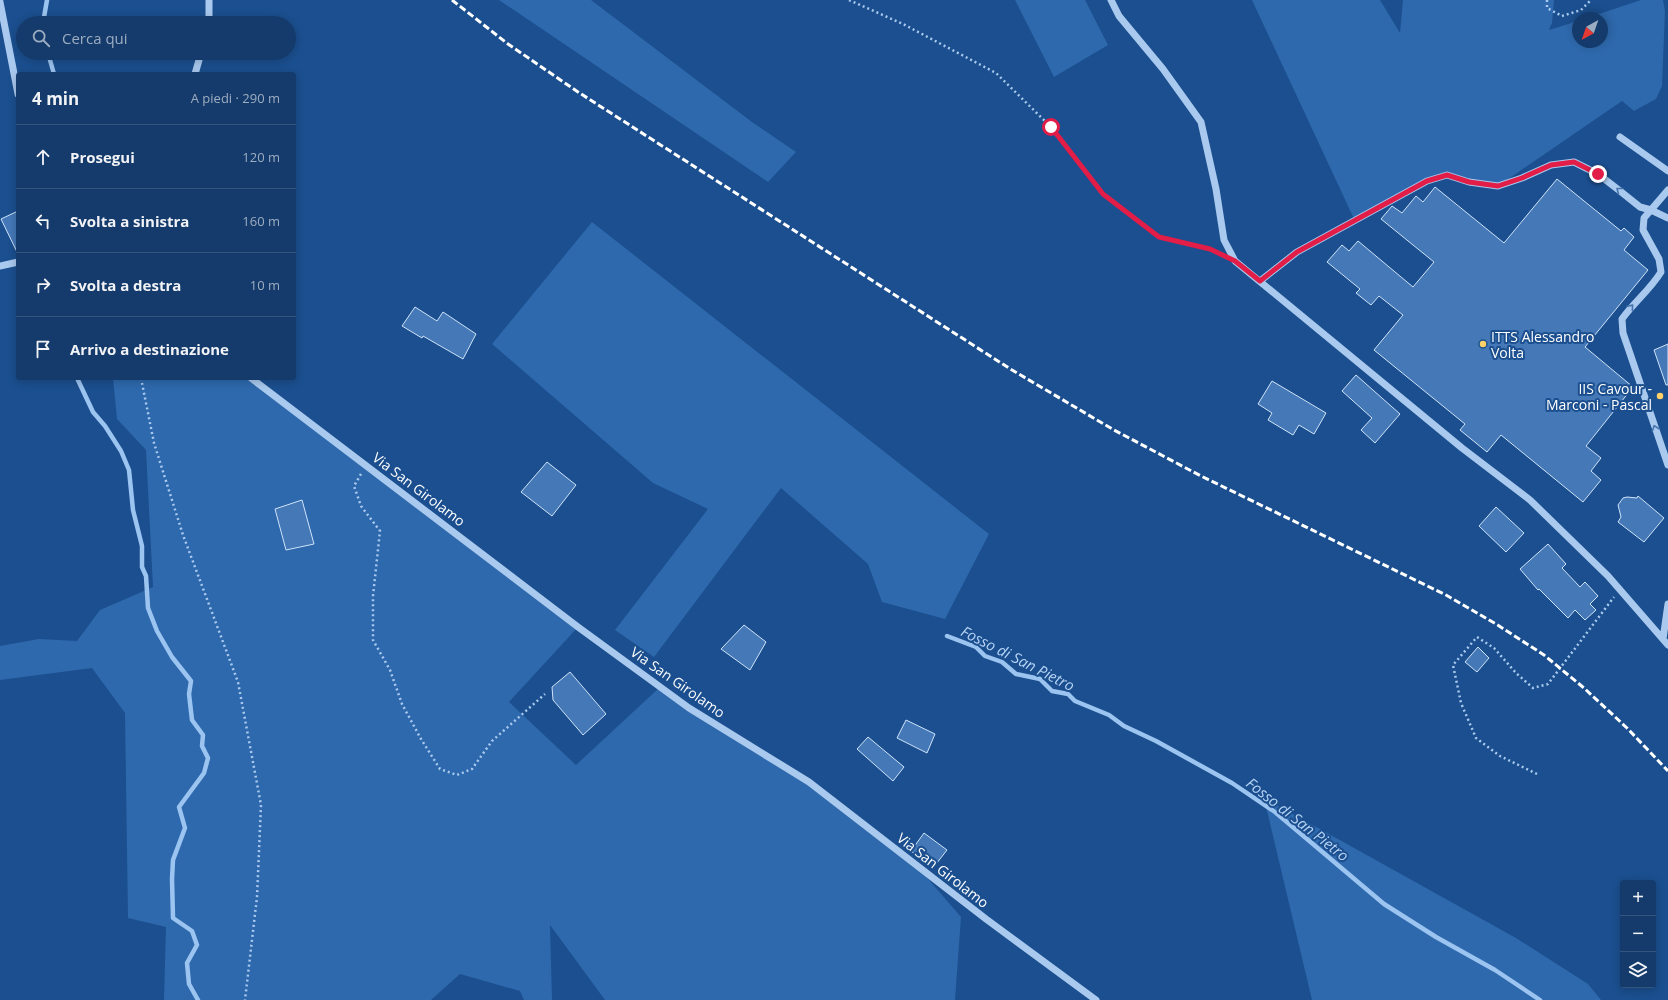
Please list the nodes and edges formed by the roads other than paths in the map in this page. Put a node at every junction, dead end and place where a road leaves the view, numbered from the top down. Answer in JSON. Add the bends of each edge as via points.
{"nodes":[{"id":1,"x":209,"y":0,"type":"edge"},
{"id":2,"x":1111,"y":0,"type":"edge"},
{"id":3,"x":0,"y":2,"type":"edge"},
{"id":4,"x":209,"y":16,"type":"edge"},
{"id":5,"x":199,"y":60,"type":"edge"},
{"id":6,"x":196,"y":72,"type":"edge"},
{"id":7,"x":16,"y":84,"type":"edge"},
{"id":8,"x":1620,"y":137,"type":"dead end"},
{"id":9,"x":1668,"y":171,"type":"edge"},
{"id":10,"x":1668,"y":190,"type":"edge"},
{"id":11,"x":1651,"y":210,"type":"junction"},
{"id":12,"x":1668,"y":218,"type":"edge"},
{"id":13,"x":16,"y":262,"type":"edge"},
{"id":14,"x":0,"y":266,"type":"edge"},
{"id":15,"x":1260,"y":281,"type":"junction"},
{"id":16,"x":254,"y":380,"type":"edge"},
{"id":17,"x":1668,"y":465,"type":"edge"},
{"id":18,"x":1668,"y":604,"type":"edge"},
{"id":19,"x":1663,"y":639,"type":"junction"},
{"id":20,"x":1668,"y":645,"type":"edge"},
{"id":21,"x":1096,"y":1000,"type":"edge"}],
"edges":[{"from":1,"to":4,"type":"street"},
{"from":2,"to":15,"type":"street","via":[[1119,16],[1163,69],[1201,122],[1224,240],[1235,261]]},
{"from":3,"to":7,"type":"street"},
{"from":5,"to":6,"type":"street"},
{"from":8,"to":9,"type":"street"},
{"from":10,"to":11,"type":"street"},
{"from":11,"to":12,"type":"street"},
{"from":11,"to":15,"type":"street","one_way":true,"via":[[1640,207],[1598,174],[1574,162],[1551,165],[1498,186],[1469,182],[1447,175],[1427,181],[1297,252]]},
{"from":17,"to":11,"type":"street","one_way":true,"via":[[1623,332],[1622,319],[1631,306],[1652,286],[1661,272],[1659,259],[1643,230],[1644,218]]},
{"from":13,"to":14,"type":"street"},
{"from":15,"to":19,"type":"street","via":[[1462,448],[1530,500],[1608,576]]},
{"from":16,"to":21,"type":"street","name":"Via San Girolamo","via":[[578,627],[689,708],[808,782]]},
{"from":18,"to":19,"type":"street"},
{"from":19,"to":20,"type":"street"}]}
